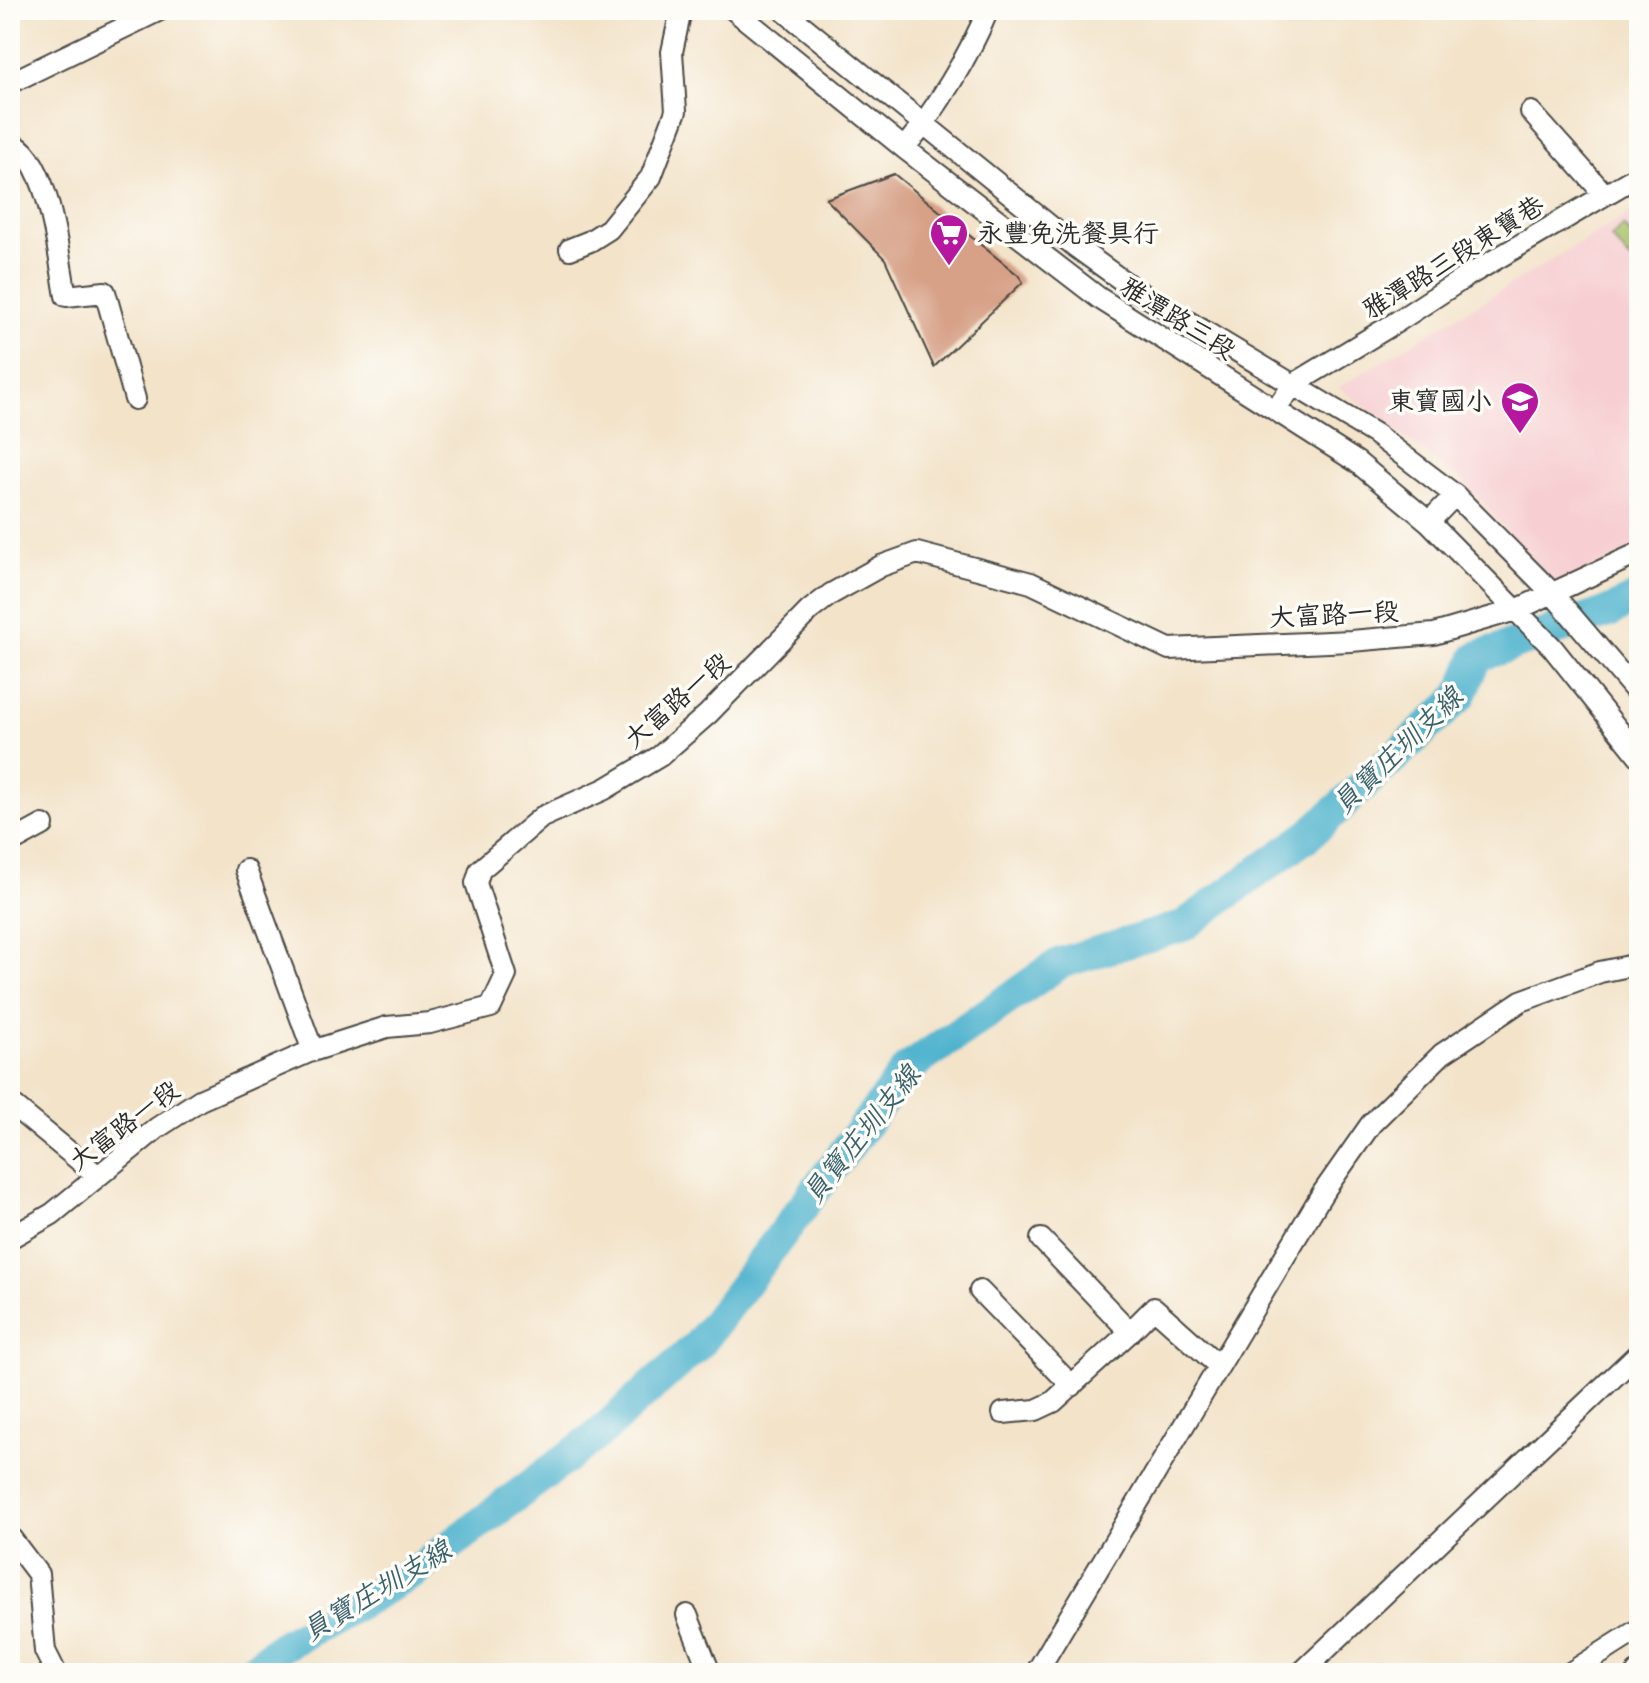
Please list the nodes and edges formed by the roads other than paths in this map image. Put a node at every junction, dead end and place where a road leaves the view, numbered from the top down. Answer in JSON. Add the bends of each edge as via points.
{"nodes":[{"id":1,"x":160,"y":10,"type":"edge"},
{"id":2,"x":681,"y":10,"type":"edge"},
{"id":3,"x":734,"y":10,"type":"edge"},
{"id":4,"x":783,"y":10,"type":"edge"},
{"id":5,"x":988,"y":10,"type":"edge"},
{"id":6,"x":10,"y":83,"type":"edge"},
{"id":7,"x":1531,"y":112,"type":"dead end"},
{"id":8,"x":924,"y":125,"type":"junction"},
{"id":9,"x":10,"y":143,"type":"edge"},
{"id":10,"x":904,"y":148,"type":"junction"},
{"id":11,"x":1639,"y":175,"type":"edge"},
{"id":12,"x":1605,"y":195,"type":"junction"},
{"id":13,"x":570,"y":249,"type":"dead end"},
{"id":14,"x":1294,"y":384,"type":"junction"},
{"id":15,"x":135,"y":399,"type":"dead end"},
{"id":16,"x":1276,"y":409,"type":"junction"},
{"id":17,"x":1455,"y":495,"type":"junction"},
{"id":18,"x":1429,"y":522,"type":"junction"},
{"id":19,"x":1639,"y":553,"type":"edge"},
{"id":20,"x":1552,"y":593,"type":"junction"},
{"id":21,"x":1516,"y":610,"type":"junction"},
{"id":22,"x":1639,"y":695,"type":"edge"},
{"id":23,"x":1639,"y":756,"type":"edge"},
{"id":24,"x":43,"y":825,"type":"dead end"},
{"id":25,"x":10,"y":843,"type":"edge"},
{"id":26,"x":246,"y":870,"type":"dead end"},
{"id":27,"x":1639,"y":964,"type":"edge"},
{"id":28,"x":313,"y":1051,"type":"junction"},
{"id":29,"x":10,"y":1103,"type":"edge"},
{"id":30,"x":98,"y":1176,"type":"junction"},
{"id":31,"x":10,"y":1238,"type":"edge"},
{"id":32,"x":1041,"y":1239,"type":"dead end"},
{"id":33,"x":980,"y":1291,"type":"dead end"},
{"id":34,"x":1130,"y":1332,"type":"junction"},
{"id":35,"x":1639,"y":1353,"type":"edge"},
{"id":36,"x":1219,"y":1366,"type":"junction"},
{"id":37,"x":1072,"y":1386,"type":"junction"},
{"id":38,"x":1003,"y":1413,"type":"dead end"},
{"id":39,"x":10,"y":1537,"type":"edge"},
{"id":40,"x":687,"y":1615,"type":"dead end"},
{"id":41,"x":1639,"y":1629,"type":"edge"},
{"id":42,"x":56,"y":1673,"type":"edge"},
{"id":43,"x":710,"y":1673,"type":"edge"},
{"id":44,"x":1036,"y":1673,"type":"edge"},
{"id":45,"x":1301,"y":1673,"type":"edge"},
{"id":46,"x":1570,"y":1673,"type":"edge"}],
"edges":[{"from":1,"to":6,"type":"street"},
{"from":2,"to":13,"type":"street","via":[[672,52],[676,111],[651,177],[609,229]]},
{"from":3,"to":10,"type":"street","name":"雅潭路三段"},
{"from":4,"to":8,"type":"street","name":"雅潭路三段"},
{"from":5,"to":8,"type":"street"},
{"from":7,"to":12,"type":"street"},
{"from":8,"to":10,"type":"street"},
{"from":8,"to":14,"type":"street","name":"雅潭路三段","via":[[1134,289]]},
{"from":9,"to":15,"type":"street","via":[[34,163],[47,199],[66,296],[105,292]]},
{"from":10,"to":16,"type":"street","name":"雅潭路三段","via":[[1099,298]]},
{"from":11,"to":12,"type":"street","name":"雅潭路三段東寶巷"},
{"from":12,"to":14,"type":"street","name":"雅潭路三段東寶巷"},
{"from":14,"to":16,"type":"street"},
{"from":14,"to":17,"type":"street","name":"雅潭路三段","via":[[1375,434]]},
{"from":16,"to":18,"type":"street","name":"雅潭路三段","via":[[1357,462]]},
{"from":17,"to":18,"type":"street"},
{"from":17,"to":20,"type":"street","name":"雅潭路三段"},
{"from":18,"to":21,"type":"street","name":"雅潭路三段"},
{"from":19,"to":20,"type":"street"},
{"from":20,"to":21,"type":"street"},
{"from":20,"to":22,"type":"street","name":"雅潭路三段"},
{"from":21,"to":23,"type":"street","name":"雅潭路三段"},
{"from":21,"to":28,"type":"street","name":"大富路一段","via":[[1434,634],[1169,649],[1031,583],[917,553],[881,566],[810,610],[660,756],[605,789],[542,817],[480,870],[476,883],[506,975],[491,1007],[430,1023],[387,1027]]},
{"from":24,"to":25,"type":"street"},
{"from":26,"to":28,"type":"street"},
{"from":27,"to":36,"type":"street","via":[[1600,972],[1521,1001],[1442,1054],[1363,1135]]},
{"from":28,"to":30,"type":"street","name":"大富路一段","via":[[200,1100]]},
{"from":29,"to":30,"type":"street"},
{"from":30,"to":31,"type":"street","name":"大富路一段","via":[[52,1214]]},
{"from":32,"to":34,"type":"street"},
{"from":33,"to":37,"type":"street"},
{"from":34,"to":36,"type":"street","via":[[1154,1308]]},
{"from":34,"to":37,"type":"street"},
{"from":35,"to":45,"type":"street"},
{"from":36,"to":44,"type":"street"},
{"from":37,"to":38,"type":"street","via":[[1036,1410]]},
{"from":39,"to":42,"type":"street","via":[[38,1574],[45,1651]]},
{"from":40,"to":43,"type":"street"},
{"from":41,"to":46,"type":"street"}]}
